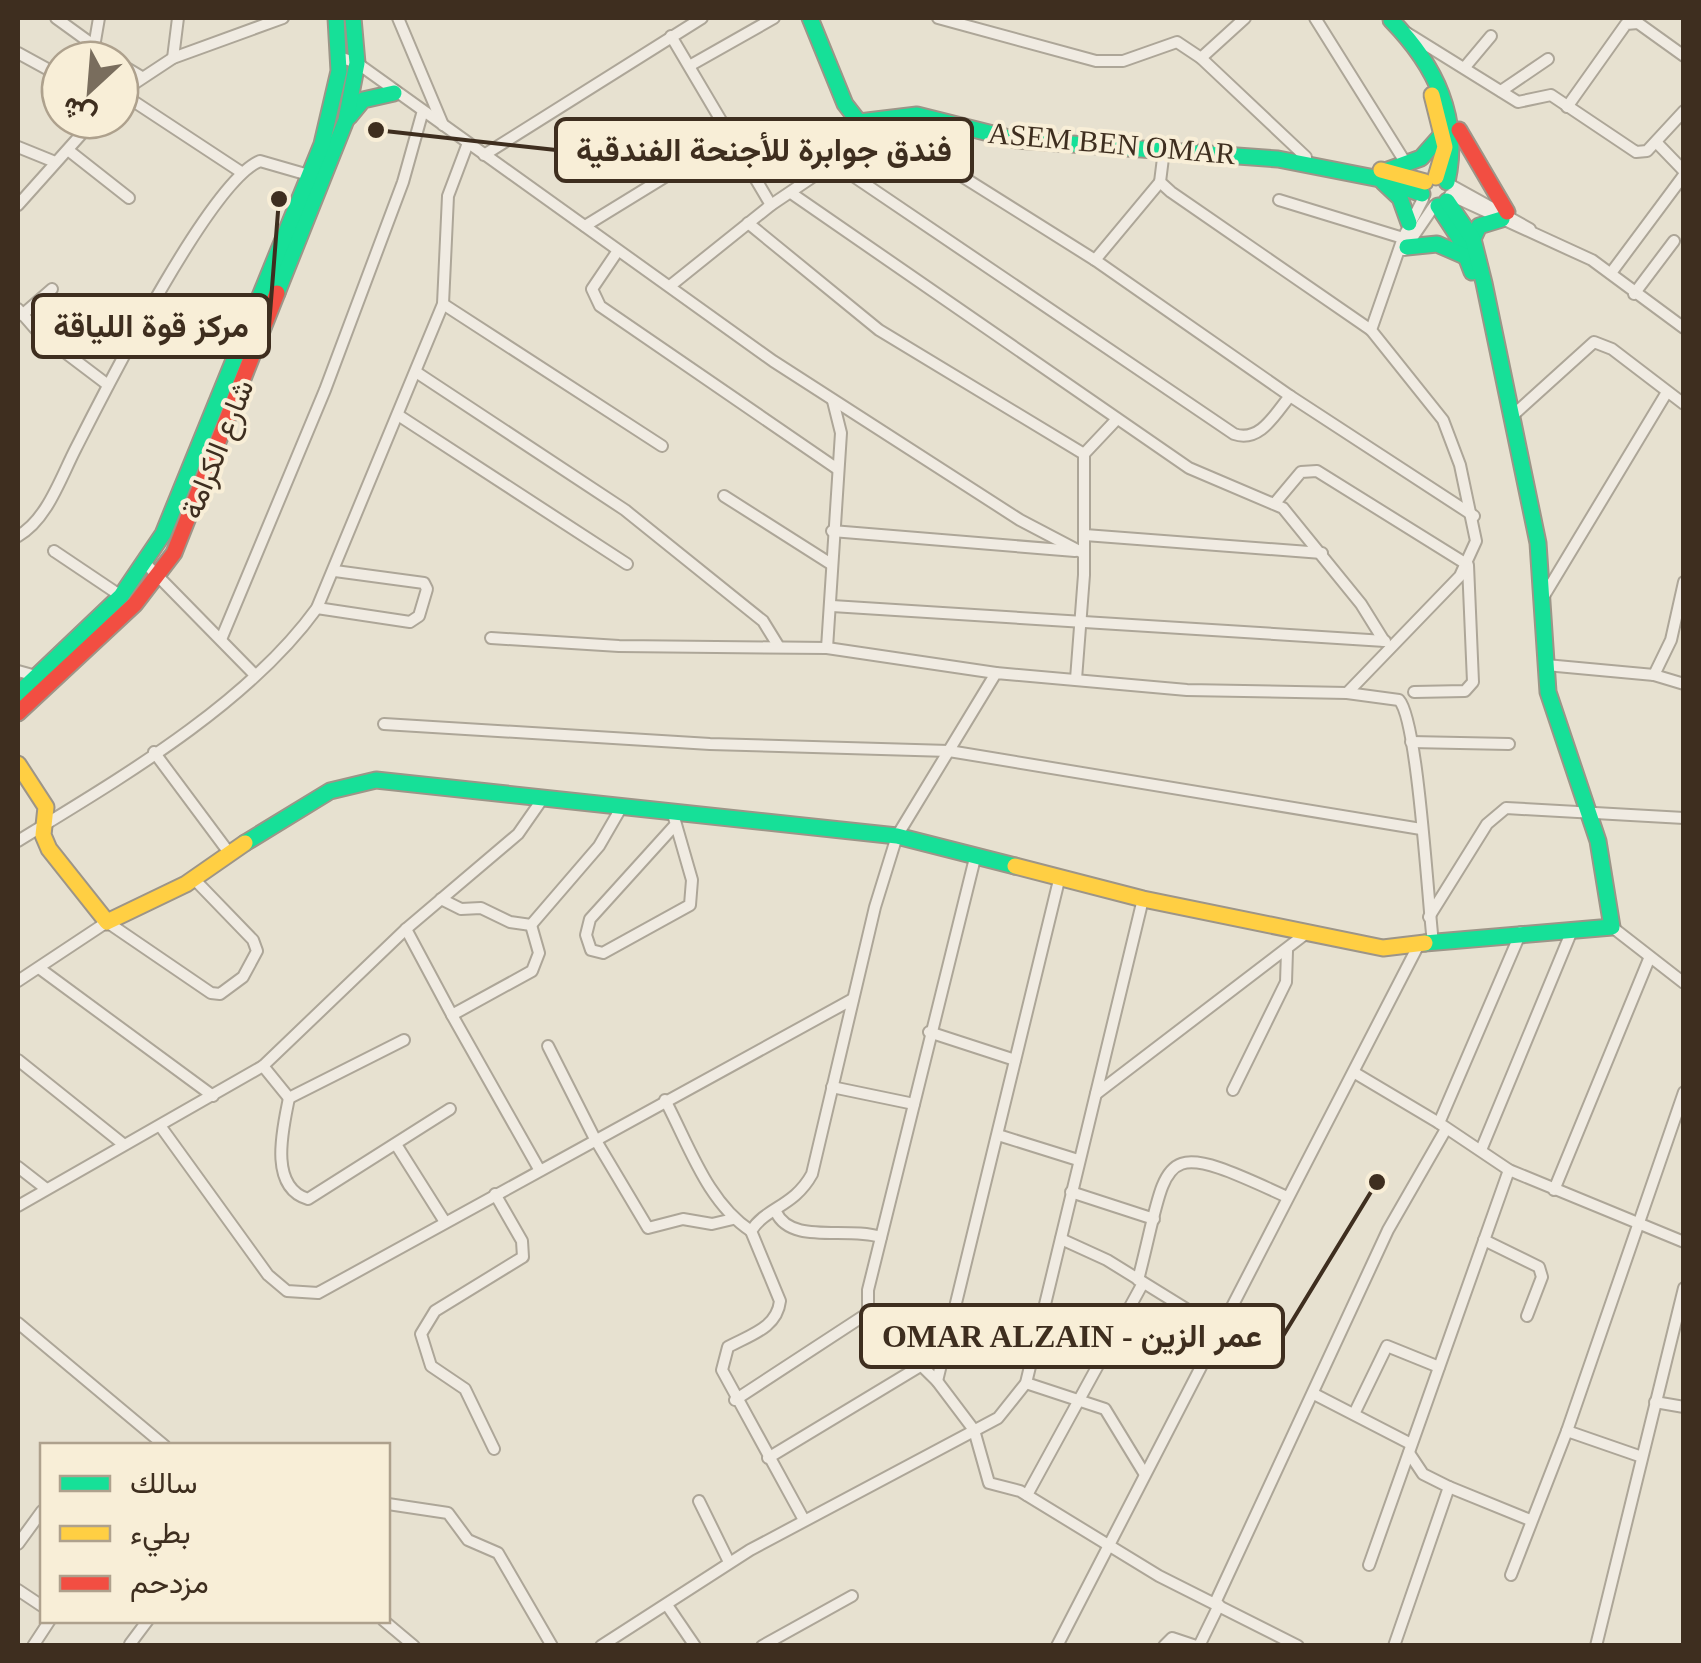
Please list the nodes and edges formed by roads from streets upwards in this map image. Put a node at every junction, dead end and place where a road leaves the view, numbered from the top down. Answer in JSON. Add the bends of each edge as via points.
{"nodes":[{"id":1,"x":56,"y":18,"type":"edge"},
{"id":2,"x":178,"y":18,"type":"edge"},
{"id":3,"x":282,"y":18,"type":"edge"},
{"id":4,"x":336,"y":18,"type":"edge"},
{"id":5,"x":353,"y":18,"type":"edge"},
{"id":6,"x":398,"y":18,"type":"edge"},
{"id":7,"x":702,"y":18,"type":"edge"},
{"id":8,"x":774,"y":18,"type":"edge"},
{"id":9,"x":810,"y":18,"type":"edge"},
{"id":10,"x":938,"y":18,"type":"edge"},
{"id":11,"x":1245,"y":18,"type":"edge"},
{"id":12,"x":1315,"y":18,"type":"edge"},
{"id":13,"x":1394,"y":23,"type":"edge"},
{"id":14,"x":672,"y":36,"type":"junction"},
{"id":15,"x":1491,"y":36,"type":"dead end"},
{"id":16,"x":85,"y":40,"type":"edge"},
{"id":17,"x":1681,"y":50,"type":"edge"},
{"id":18,"x":18,"y":53,"type":"edge"},
{"id":19,"x":340,"y":56,"type":"junction"},
{"id":20,"x":173,"y":58,"type":"junction"},
{"id":21,"x":1201,"y":58,"type":"junction"},
{"id":22,"x":1548,"y":59,"type":"dead end"},
{"id":23,"x":357,"y":64,"type":"junction"},
{"id":24,"x":40,"y":65,"type":"edge"},
{"id":25,"x":691,"y":65,"type":"junction"},
{"id":26,"x":1465,"y":66,"type":"junction"},
{"id":27,"x":140,"y":76,"type":"edge"},
{"id":28,"x":1500,"y":90,"type":"junction"},
{"id":29,"x":394,"y":93,"type":"junction"},
{"id":30,"x":140,"y":106,"type":"edge"},
{"id":31,"x":1567,"y":106,"type":"junction"},
{"id":32,"x":1684,"y":111,"type":"edge"},
{"id":33,"x":422,"y":114,"type":"junction"},
{"id":34,"x":902,"y":115,"type":"junction"},
{"id":35,"x":852,"y":119,"type":"junction"},
{"id":36,"x":346,"y":120,"type":"junction"},
{"id":37,"x":444,"y":126,"type":"junction"},
{"id":38,"x":1449,"y":127,"type":"junction"},
{"id":39,"x":886,"y":128,"type":"junction"},
{"id":40,"x":730,"y":138,"type":"junction"},
{"id":41,"x":77,"y":140,"type":"edge"},
{"id":42,"x":468,"y":142,"type":"junction"},
{"id":43,"x":1656,"y":142,"type":"junction"},
{"id":44,"x":18,"y":148,"type":"edge"},
{"id":45,"x":68,"y":150,"type":"junction"},
{"id":46,"x":1164,"y":150,"type":"junction"},
{"id":47,"x":846,"y":154,"type":"junction"},
{"id":48,"x":484,"y":155,"type":"junction"},
{"id":49,"x":1306,"y":161,"type":"junction"},
{"id":50,"x":55,"y":162,"type":"junction"},
{"id":51,"x":834,"y":163,"type":"junction"},
{"id":52,"x":1407,"y":165,"type":"junction"},
{"id":53,"x":241,"y":172,"type":"junction"},
{"id":54,"x":1684,"y":173,"type":"edge"},
{"id":55,"x":1383,"y":175,"type":"junction"},
{"id":56,"x":312,"y":176,"type":"junction"},
{"id":57,"x":1160,"y":182,"type":"junction"},
{"id":58,"x":791,"y":193,"type":"junction"},
{"id":59,"x":1437,"y":193,"type":"junction"},
{"id":60,"x":129,"y":198,"type":"dead end"},
{"id":61,"x":1279,"y":200,"type":"dead end"},
{"id":62,"x":18,"y":204,"type":"edge"},
{"id":63,"x":771,"y":206,"type":"junction"},
{"id":64,"x":1504,"y":216,"type":"junction"},
{"id":65,"x":748,"y":224,"type":"junction"},
{"id":66,"x":585,"y":226,"type":"junction"},
{"id":67,"x":1472,"y":238,"type":"junction"},
{"id":68,"x":1404,"y":241,"type":"junction"},
{"id":69,"x":1674,"y":241,"type":"dead end"},
{"id":70,"x":616,"y":252,"type":"junction"},
{"id":71,"x":1467,"y":257,"type":"junction"},
{"id":72,"x":1096,"y":260,"type":"junction"},
{"id":73,"x":1611,"y":273,"type":"junction"},
{"id":74,"x":670,"y":286,"type":"junction"},
{"id":75,"x":52,"y":288,"type":"dead end"},
{"id":76,"x":1634,"y":294,"type":"junction"},
{"id":77,"x":443,"y":304,"type":"junction"},
{"id":78,"x":20,"y":312,"type":"edge"},
{"id":79,"x":1488,"y":318,"type":"junction"},
{"id":80,"x":1683,"y":327,"type":"edge"},
{"id":81,"x":1371,"y":330,"type":"junction"},
{"id":82,"x":416,"y":372,"type":"junction"},
{"id":83,"x":108,"y":385,"type":"junction"},
{"id":84,"x":1667,"y":392,"type":"junction"},
{"id":85,"x":1290,"y":396,"type":"junction"},
{"id":86,"x":833,"y":400,"type":"junction"},
{"id":87,"x":1684,"y":404,"type":"edge"},
{"id":88,"x":398,"y":415,"type":"junction"},
{"id":89,"x":1511,"y":417,"type":"junction"},
{"id":90,"x":1117,"y":419,"type":"junction"},
{"id":91,"x":662,"y":446,"type":"dead end"},
{"id":92,"x":1084,"y":454,"type":"junction"},
{"id":93,"x":836,"y":468,"type":"junction"},
{"id":94,"x":724,"y":496,"type":"dead end"},
{"id":95,"x":1275,"y":502,"type":"junction"},
{"id":96,"x":1474,"y":516,"type":"junction"},
{"id":97,"x":832,"y":531,"type":"junction"},
{"id":98,"x":1085,"y":535,"type":"junction"},
{"id":99,"x":18,"y":536,"type":"edge"},
{"id":100,"x":54,"y":551,"type":"dead end"},
{"id":101,"x":1081,"y":552,"type":"junction"},
{"id":102,"x":1322,"y":552,"type":"junction"},
{"id":103,"x":628,"y":564,"type":"dead end"},
{"id":104,"x":831,"y":564,"type":"junction"},
{"id":105,"x":1468,"y":565,"type":"junction"},
{"id":106,"x":153,"y":570,"type":"junction"},
{"id":107,"x":336,"y":571,"type":"junction"},
{"id":108,"x":1684,"y":582,"type":"edge"},
{"id":109,"x":122,"y":596,"type":"junction"},
{"id":110,"x":1544,"y":596,"type":"junction"},
{"id":111,"x":832,"y":606,"type":"junction"},
{"id":112,"x":318,"y":608,"type":"junction"},
{"id":113,"x":1081,"y":619,"type":"junction"},
{"id":114,"x":222,"y":637,"type":"junction"},
{"id":115,"x":491,"y":638,"type":"dead end"},
{"id":116,"x":1384,"y":641,"type":"junction"},
{"id":117,"x":1398,"y":643,"type":"junction"},
{"id":118,"x":778,"y":646,"type":"junction"},
{"id":119,"x":827,"y":648,"type":"junction"},
{"id":120,"x":1546,"y":665,"type":"junction"},
{"id":121,"x":18,"y":671,"type":"edge"},
{"id":122,"x":996,"y":673,"type":"junction"},
{"id":123,"x":255,"y":674,"type":"junction"},
{"id":124,"x":1654,"y":675,"type":"junction"},
{"id":125,"x":36,"y":676,"type":"junction"},
{"id":126,"x":1076,"y":679,"type":"junction"},
{"id":127,"x":1684,"y":684,"type":"edge"},
{"id":128,"x":1414,"y":692,"type":"dead end"},
{"id":129,"x":1347,"y":693,"type":"junction"},
{"id":130,"x":18,"y":694,"type":"edge"},
{"id":131,"x":18,"y":712,"type":"edge"},
{"id":132,"x":384,"y":724,"type":"dead end"},
{"id":133,"x":1411,"y":742,"type":"junction"},
{"id":134,"x":1509,"y":744,"type":"dead end"},
{"id":135,"x":949,"y":751,"type":"junction"},
{"id":136,"x":154,"y":752,"type":"junction"},
{"id":137,"x":18,"y":764,"type":"edge"},
{"id":138,"x":541,"y":801,"type":"junction"},
{"id":139,"x":621,"y":807,"type":"junction"},
{"id":140,"x":1590,"y":813,"type":"junction"},
{"id":141,"x":1684,"y":818,"type":"edge"},
{"id":142,"x":674,"y":819,"type":"junction"},
{"id":143,"x":43,"y":825,"type":"junction"},
{"id":144,"x":1421,"y":829,"type":"junction"},
{"id":145,"x":896,"y":836,"type":"junction"},
{"id":146,"x":18,"y":840,"type":"edge"},
{"id":147,"x":230,"y":854,"type":"junction"},
{"id":148,"x":976,"y":854,"type":"junction"},
{"id":149,"x":1060,"y":876,"type":"junction"},
{"id":150,"x":194,"y":879,"type":"junction"},
{"id":151,"x":1143,"y":899,"type":"junction"},
{"id":152,"x":441,"y":900,"type":"junction"},
{"id":153,"x":1430,"y":917,"type":"junction"},
{"id":154,"x":107,"y":922,"type":"junction"},
{"id":155,"x":531,"y":925,"type":"junction"},
{"id":156,"x":1612,"y":926,"type":"junction"},
{"id":157,"x":1573,"y":928,"type":"junction"},
{"id":158,"x":406,"y":929,"type":"junction"},
{"id":159,"x":1308,"y":932,"type":"junction"},
{"id":160,"x":1520,"y":932,"type":"junction"},
{"id":161,"x":1425,"y":944,"type":"junction"},
{"id":162,"x":1287,"y":951,"type":"junction"},
{"id":163,"x":1649,"y":959,"type":"junction"},
{"id":164,"x":38,"y":968,"type":"junction"},
{"id":165,"x":18,"y":981,"type":"edge"},
{"id":166,"x":1684,"y":982,"type":"edge"},
{"id":167,"x":852,"y":999,"type":"junction"},
{"id":168,"x":452,"y":1014,"type":"junction"},
{"id":169,"x":930,"y":1032,"type":"junction"},
{"id":170,"x":404,"y":1040,"type":"dead end"},
{"id":171,"x":548,"y":1046,"type":"dead end"},
{"id":172,"x":18,"y":1060,"type":"edge"},
{"id":173,"x":1016,"y":1060,"type":"junction"},
{"id":174,"x":263,"y":1066,"type":"junction"},
{"id":175,"x":1355,"y":1073,"type":"junction"},
{"id":176,"x":832,"y":1088,"type":"junction"},
{"id":177,"x":1233,"y":1090,"type":"dead end"},
{"id":178,"x":1684,"y":1092,"type":"edge"},
{"id":179,"x":1096,"y":1094,"type":"junction"},
{"id":180,"x":213,"y":1096,"type":"junction"},
{"id":181,"x":289,"y":1098,"type":"junction"},
{"id":182,"x":666,"y":1100,"type":"junction"},
{"id":183,"x":914,"y":1104,"type":"junction"},
{"id":184,"x":450,"y":1109,"type":"dead end"},
{"id":185,"x":1443,"y":1126,"type":"junction"},
{"id":186,"x":161,"y":1127,"type":"junction"},
{"id":187,"x":998,"y":1134,"type":"junction"},
{"id":188,"x":595,"y":1139,"type":"junction"},
{"id":189,"x":123,"y":1144,"type":"junction"},
{"id":190,"x":398,"y":1146,"type":"junction"},
{"id":191,"x":1481,"y":1150,"type":"junction"},
{"id":192,"x":1078,"y":1160,"type":"junction"},
{"id":193,"x":18,"y":1167,"type":"edge"},
{"id":194,"x":539,"y":1169,"type":"junction"},
{"id":195,"x":1509,"y":1170,"type":"junction"},
{"id":196,"x":45,"y":1188,"type":"junction"},
{"id":197,"x":1554,"y":1190,"type":"junction"},
{"id":198,"x":1071,"y":1192,"type":"junction"},
{"id":199,"x":495,"y":1194,"type":"junction"},
{"id":200,"x":1286,"y":1196,"type":"junction"},
{"id":201,"x":18,"y":1206,"type":"edge"},
{"id":202,"x":776,"y":1212,"type":"junction"},
{"id":203,"x":734,"y":1219,"type":"junction"},
{"id":204,"x":1154,"y":1219,"type":"junction"},
{"id":205,"x":445,"y":1222,"type":"junction"},
{"id":206,"x":1640,"y":1224,"type":"junction"},
{"id":207,"x":750,"y":1231,"type":"junction"},
{"id":208,"x":881,"y":1236,"type":"junction"},
{"id":209,"x":1062,"y":1239,"type":"junction"},
{"id":210,"x":1484,"y":1240,"type":"junction"},
{"id":211,"x":1684,"y":1242,"type":"edge"},
{"id":212,"x":1141,"y":1282,"type":"junction"},
{"id":213,"x":1684,"y":1288,"type":"edge"},
{"id":214,"x":868,"y":1313,"type":"junction"},
{"id":215,"x":1527,"y":1316,"type":"dead end"},
{"id":216,"x":18,"y":1323,"type":"edge"},
{"id":217,"x":1217,"y":1328,"type":"junction"},
{"id":218,"x":922,"y":1365,"type":"junction"},
{"id":219,"x":1439,"y":1367,"type":"junction"},
{"id":220,"x":937,"y":1381,"type":"junction"},
{"id":221,"x":1026,"y":1383,"type":"junction"},
{"id":222,"x":1314,"y":1394,"type":"junction"},
{"id":223,"x":735,"y":1400,"type":"junction"},
{"id":224,"x":1078,"y":1402,"type":"junction"},
{"id":225,"x":1655,"y":1402,"type":"junction"},
{"id":226,"x":1684,"y":1407,"type":"edge"},
{"id":227,"x":1354,"y":1414,"type":"junction"},
{"id":228,"x":974,"y":1430,"type":"junction"},
{"id":229,"x":1567,"y":1431,"type":"junction"},
{"id":230,"x":161,"y":1443,"type":"edge"},
{"id":231,"x":494,"y":1449,"type":"dead end"},
{"id":232,"x":1410,"y":1449,"type":"junction"},
{"id":233,"x":1642,"y":1456,"type":"junction"},
{"id":234,"x":768,"y":1458,"type":"junction"},
{"id":235,"x":1144,"y":1473,"type":"junction"},
{"id":236,"x":1449,"y":1487,"type":"junction"},
{"id":237,"x":1027,"y":1495,"type":"junction"},
{"id":238,"x":699,"y":1501,"type":"dead end"},
{"id":239,"x":390,"y":1504,"type":"edge"},
{"id":240,"x":40,"y":1514,"type":"edge"},
{"id":241,"x":804,"y":1520,"type":"junction"},
{"id":242,"x":1530,"y":1520,"type":"junction"},
{"id":243,"x":18,"y":1544,"type":"edge"},
{"id":244,"x":1108,"y":1547,"type":"junction"},
{"id":245,"x":729,"y":1562,"type":"junction"},
{"id":246,"x":1369,"y":1565,"type":"dead end"},
{"id":247,"x":1512,"y":1575,"type":"dead end"},
{"id":248,"x":18,"y":1590,"type":"edge"},
{"id":249,"x":852,"y":1596,"type":"dead end"},
{"id":250,"x":1217,"y":1604,"type":"junction"},
{"id":251,"x":40,"y":1605,"type":"edge"},
{"id":252,"x":667,"y":1605,"type":"junction"},
{"id":253,"x":48,"y":1623,"type":"edge"},
{"id":254,"x":146,"y":1623,"type":"edge"},
{"id":255,"x":387,"y":1623,"type":"edge"},
{"id":256,"x":130,"y":1644,"type":"edge"},
{"id":257,"x":33,"y":1646,"type":"edge"},
{"id":258,"x":414,"y":1646,"type":"edge"},
{"id":259,"x":552,"y":1646,"type":"edge"},
{"id":260,"x":601,"y":1646,"type":"edge"},
{"id":261,"x":694,"y":1646,"type":"edge"},
{"id":262,"x":762,"y":1646,"type":"edge"},
{"id":263,"x":1057,"y":1646,"type":"edge"},
{"id":264,"x":1164,"y":1646,"type":"edge"},
{"id":265,"x":1198,"y":1646,"type":"edge"},
{"id":266,"x":1298,"y":1646,"type":"edge"},
{"id":267,"x":1394,"y":1646,"type":"edge"},
{"id":268,"x":1596,"y":1646,"type":"edge"}],
"edges":[{"from":1,"to":16,"type":"street"},
{"from":2,"to":20,"type":"street"},
{"from":3,"to":20,"type":"street"},
{"from":4,"to":19,"type":"street","name":"شارع الكرامة"},
{"from":5,"to":23,"type":"street","name":"شارع الكرامة"},
{"from":6,"to":37,"type":"street"},
{"from":7,"to":14,"type":"street"},
{"from":8,"to":25,"type":"street"},
{"from":9,"to":35,"type":"street"},
{"from":10,"to":21,"type":"street","via":[[1096,61],[1123,61],[1176,42]]},
{"from":11,"to":21,"type":"street"},
{"from":12,"to":52,"type":"street"},
{"from":13,"to":26,"type":"street"},
{"from":13,"to":38,"type":"street"},
{"from":14,"to":25,"type":"street"},
{"from":14,"to":48,"type":"street"},
{"from":15,"to":26,"type":"street"},
{"from":17,"to":31,"type":"street","via":[[1638,23],[1626,24]]},
{"from":18,"to":24,"type":"street"},
{"from":19,"to":23,"type":"street"},
{"from":19,"to":56,"type":"street","name":"شارع الكرامة","via":[[332,113]]},
{"from":20,"to":27,"type":"street"},
{"from":21,"to":49,"type":"street"},
{"from":22,"to":28,"type":"street"},
{"from":23,"to":29,"type":"street"},
{"from":23,"to":36,"type":"street","name":"شارع الكرامة"},
{"from":25,"to":40,"type":"street"},
{"from":26,"to":28,"type":"street"},
{"from":28,"to":31,"type":"street","via":[[1520,103],[1548,94]]},
{"from":29,"to":33,"type":"street"},
{"from":29,"to":36,"type":"street","via":[[363,100]]},
{"from":30,"to":53,"type":"street"},
{"from":31,"to":43,"type":"street","via":[[1636,152]]},
{"from":32,"to":43,"type":"street"},
{"from":33,"to":37,"type":"street"},
{"from":33,"to":114,"type":"street","via":[[325,390]]},
{"from":34,"to":35,"type":"street","name":"ASEM BEN OMAR"},
{"from":34,"to":39,"type":"street"},
{"from":34,"to":46,"type":"street","name":"ASEM BEN OMAR","via":[[1017,140]]},
{"from":35,"to":47,"type":"street"},
{"from":36,"to":106,"type":"street","name":"شارع الكرامة","via":[[195,508]]},
{"from":37,"to":42,"type":"street"},
{"from":38,"to":52,"type":"street","via":[[1428,153]]},
{"from":38,"to":59,"type":"street"},
{"from":38,"to":64,"type":"street"},
{"from":39,"to":47,"type":"street"},
{"from":39,"to":72,"type":"street"},
{"from":40,"to":63,"type":"street"},
{"from":40,"to":66,"type":"street"},
{"from":41,"to":45,"type":"street"},
{"from":42,"to":48,"type":"street"},
{"from":42,"to":77,"type":"street","via":[[448,196]]},
{"from":43,"to":54,"type":"street"},
{"from":44,"to":50,"type":"street"},
{"from":45,"to":50,"type":"street"},
{"from":45,"to":60,"type":"street"},
{"from":46,"to":49,"type":"street","name":"ASEM BEN OMAR"},
{"from":46,"to":57,"type":"street"},
{"from":47,"to":51,"type":"street"},
{"from":48,"to":66,"type":"street"},
{"from":49,"to":55,"type":"street","name":"ASEM BEN OMAR"},
{"from":50,"to":62,"type":"street"},
{"from":51,"to":58,"type":"street"},
{"from":51,"to":85,"type":"street","via":[[1234,434],[1259,432]]},
{"from":52,"to":55,"type":"street"},
{"from":53,"to":56,"type":"street","via":[[268,160]]},
{"from":53,"to":83,"type":"street"},
{"from":54,"to":73,"type":"street"},
{"from":55,"to":59,"type":"street"},
{"from":55,"to":68,"type":"street","via":[[1400,198]]},
{"from":56,"to":106,"type":"street","name":"شارع الكرامة"},
{"from":57,"to":72,"type":"street"},
{"from":57,"to":81,"type":"street"},
{"from":58,"to":63,"type":"street"},
{"from":58,"to":90,"type":"street"},
{"from":59,"to":64,"type":"street"},
{"from":59,"to":67,"type":"street"},
{"from":59,"to":68,"type":"street"},
{"from":59,"to":68,"type":"street"},
{"from":59,"to":71,"type":"street"},
{"from":61,"to":68,"type":"street"},
{"from":63,"to":65,"type":"street"},
{"from":64,"to":67,"type":"street","via":[[1479,226]]},
{"from":64,"to":73,"type":"street"},
{"from":65,"to":74,"type":"street"},
{"from":65,"to":92,"type":"street","via":[[879,330]]},
{"from":66,"to":70,"type":"street"},
{"from":67,"to":79,"type":"street"},
{"from":68,"to":71,"type":"street","via":[[1437,244]]},
{"from":68,"to":81,"type":"street"},
{"from":69,"to":76,"type":"street"},
{"from":70,"to":74,"type":"street"},
{"from":70,"to":93,"type":"street","via":[[592,290],[600,306]]},
{"from":71,"to":79,"type":"street"},
{"from":72,"to":85,"type":"street"},
{"from":73,"to":76,"type":"street"},
{"from":74,"to":86,"type":"street"},
{"from":75,"to":78,"type":"street"},
{"from":76,"to":80,"type":"street"},
{"from":77,"to":82,"type":"street"},
{"from":77,"to":91,"type":"street"},
{"from":78,"to":83,"type":"street"},
{"from":79,"to":89,"type":"street"},
{"from":81,"to":96,"type":"street","via":[[1438,411]]},
{"from":82,"to":88,"type":"street"},
{"from":82,"to":118,"type":"street","via":[[625,510],[762,621]]},
{"from":83,"to":99,"type":"street","via":[[45,508]]},
{"from":84,"to":87,"type":"street"},
{"from":84,"to":89,"type":"street","via":[[1594,342]]},
{"from":84,"to":110,"type":"street"},
{"from":85,"to":96,"type":"street"},
{"from":86,"to":93,"type":"street","via":[[841,433]]},
{"from":86,"to":101,"type":"street"},
{"from":88,"to":103,"type":"street"},
{"from":88,"to":107,"type":"street"},
{"from":89,"to":110,"type":"street"},
{"from":90,"to":92,"type":"street"},
{"from":90,"to":95,"type":"street","via":[[1200,474]]},
{"from":92,"to":98,"type":"street"},
{"from":93,"to":97,"type":"street"},
{"from":94,"to":104,"type":"street"},
{"from":95,"to":102,"type":"street"},
{"from":95,"to":105,"type":"street","via":[[1301,472],[1317,471]]},
{"from":96,"to":105,"type":"street","via":[[1476,541]]},
{"from":97,"to":101,"type":"street"},
{"from":97,"to":104,"type":"street"},
{"from":98,"to":101,"type":"street"},
{"from":98,"to":102,"type":"street"},
{"from":100,"to":109,"type":"street"},
{"from":101,"to":113,"type":"street"},
{"from":102,"to":116,"type":"street"},
{"from":104,"to":111,"type":"street"},
{"from":105,"to":117,"type":"street"},
{"from":105,"to":128,"type":"street","via":[[1473,682],[1464,692]]},
{"from":106,"to":109,"type":"street","name":"شارع الكرامة"},
{"from":106,"to":114,"type":"street"},
{"from":106,"to":131,"type":"street","name":"شارع الكرامة","via":[[135,604]]},
{"from":107,"to":112,"type":"street"},
{"from":107,"to":112,"type":"street","via":[[424,583],[419,616],[410,622]]},
{"from":108,"to":124,"type":"street","via":[[1671,640]]},
{"from":109,"to":125,"type":"street","name":"شارع الكرامة"},
{"from":110,"to":120,"type":"street"},
{"from":111,"to":113,"type":"street"},
{"from":111,"to":119,"type":"street"},
{"from":112,"to":123,"type":"street"},
{"from":113,"to":116,"type":"street"},
{"from":113,"to":126,"type":"street"},
{"from":114,"to":123,"type":"street"},
{"from":115,"to":118,"type":"street"},
{"from":116,"to":117,"type":"street"},
{"from":117,"to":129,"type":"street"},
{"from":118,"to":119,"type":"street"},
{"from":119,"to":122,"type":"street"},
{"from":120,"to":124,"type":"street"},
{"from":120,"to":140,"type":"street","via":[[1548,692]]},
{"from":121,"to":125,"type":"street"},
{"from":122,"to":126,"type":"street"},
{"from":122,"to":135,"type":"street"},
{"from":123,"to":136,"type":"street"},
{"from":124,"to":127,"type":"street"},
{"from":125,"to":130,"type":"street","name":"شارع الكرامة"},
{"from":126,"to":129,"type":"street","via":[[1188,690]]},
{"from":129,"to":133,"type":"street","via":[[1399,700]]},
{"from":132,"to":135,"type":"street"},
{"from":133,"to":134,"type":"street"},
{"from":133,"to":144,"type":"street"},
{"from":135,"to":144,"type":"street"},
{"from":135,"to":145,"type":"street"},
{"from":136,"to":143,"type":"street"},
{"from":136,"to":147,"type":"street"},
{"from":137,"to":143,"type":"street","via":[[46,807]]},
{"from":138,"to":139,"type":"street"},
{"from":138,"to":147,"type":"street","via":[[357,780],[325,792]]},
{"from":138,"to":152,"type":"street","via":[[518,834]]},
{"from":139,"to":142,"type":"street"},
{"from":139,"to":155,"type":"street","via":[[599,846]]},
{"from":140,"to":141,"type":"street"},
{"from":140,"to":153,"type":"street","via":[[1498,812]]},
{"from":140,"to":156,"type":"street"},
{"from":142,"to":142,"type":"street","via":[[590,919],[591,950],[603,953],[690,904],[692,880]]},
{"from":142,"to":145,"type":"street"},
{"from":143,"to":146,"type":"street"},
{"from":143,"to":154,"type":"street","via":[[48,849]]},
{"from":144,"to":153,"type":"street"},
{"from":145,"to":148,"type":"street"},
{"from":145,"to":167,"type":"street"},
{"from":147,"to":150,"type":"street"},
{"from":148,"to":149,"type":"street"},
{"from":148,"to":169,"type":"street"},
{"from":149,"to":151,"type":"street"},
{"from":149,"to":173,"type":"street"},
{"from":150,"to":154,"type":"street"},
{"from":150,"to":154,"type":"street","via":[[257,951],[243,977],[220,994]]},
{"from":151,"to":159,"type":"street"},
{"from":151,"to":179,"type":"street"},
{"from":152,"to":155,"type":"street"},
{"from":152,"to":158,"type":"street"},
{"from":153,"to":161,"type":"street"},
{"from":154,"to":164,"type":"street"},
{"from":155,"to":168,"type":"street","via":[[539,952],[532,970]]},
{"from":156,"to":157,"type":"street"},
{"from":156,"to":163,"type":"street"},
{"from":157,"to":160,"type":"street"},
{"from":157,"to":191,"type":"street"},
{"from":158,"to":168,"type":"street"},
{"from":158,"to":174,"type":"street"},
{"from":159,"to":161,"type":"street","via":[[1384,948]]},
{"from":159,"to":162,"type":"street"},
{"from":160,"to":161,"type":"street"},
{"from":160,"to":185,"type":"street"},
{"from":161,"to":175,"type":"street"},
{"from":162,"to":177,"type":"street","via":[[1286,982]]},
{"from":162,"to":179,"type":"street"},
{"from":163,"to":166,"type":"street"},
{"from":163,"to":197,"type":"street"},
{"from":164,"to":165,"type":"street"},
{"from":164,"to":180,"type":"street"},
{"from":167,"to":176,"type":"street"},
{"from":167,"to":182,"type":"street"},
{"from":168,"to":194,"type":"street"},
{"from":169,"to":173,"type":"street"},
{"from":169,"to":183,"type":"street"},
{"from":170,"to":181,"type":"street"},
{"from":171,"to":188,"type":"street"},
{"from":172,"to":189,"type":"street"},
{"from":173,"to":187,"type":"street"},
{"from":174,"to":180,"type":"street"},
{"from":174,"to":181,"type":"street"},
{"from":175,"to":185,"type":"street"},
{"from":175,"to":200,"type":"street"},
{"from":176,"to":183,"type":"street"},
{"from":176,"to":202,"type":"street","via":[[812,1174]]},
{"from":178,"to":206,"type":"street"},
{"from":179,"to":192,"type":"street"},
{"from":180,"to":186,"type":"street"},
{"from":181,"to":190,"type":"street","via":[[282,1163],[299,1196],[308,1199]]},
{"from":182,"to":188,"type":"street"},
{"from":182,"to":203,"type":"street"},
{"from":183,"to":208,"type":"street"},
{"from":184,"to":190,"type":"street"},
{"from":185,"to":191,"type":"street"},
{"from":185,"to":222,"type":"street"},
{"from":186,"to":189,"type":"street"},
{"from":186,"to":205,"type":"street","via":[[268,1275],[288,1291],[318,1293]]},
{"from":187,"to":192,"type":"street"},
{"from":187,"to":220,"type":"street"},
{"from":188,"to":194,"type":"street"},
{"from":188,"to":203,"type":"street","via":[[648,1228]]},
{"from":189,"to":196,"type":"street"},
{"from":190,"to":205,"type":"street"},
{"from":191,"to":195,"type":"street"},
{"from":192,"to":198,"type":"street"},
{"from":193,"to":196,"type":"street"},
{"from":194,"to":199,"type":"street"},
{"from":195,"to":197,"type":"street"},
{"from":195,"to":210,"type":"street"},
{"from":196,"to":201,"type":"street"},
{"from":197,"to":206,"type":"street"},
{"from":198,"to":204,"type":"street"},
{"from":198,"to":209,"type":"street"},
{"from":199,"to":205,"type":"street"},
{"from":199,"to":231,"type":"street","via":[[522,1241],[523,1257],[435,1311],[421,1334],[431,1366],[465,1388]]},
{"from":200,"to":204,"type":"street","via":[[1213,1162],[1191,1159],[1166,1176]]},
{"from":200,"to":217,"type":"street"},
{"from":202,"to":207,"type":"street"},
{"from":202,"to":208,"type":"street","via":[[784,1226],[800,1232],[853,1229]]},
{"from":203,"to":207,"type":"street"},
{"from":204,"to":212,"type":"street"},
{"from":206,"to":211,"type":"street"},
{"from":206,"to":229,"type":"street"},
{"from":207,"to":223,"type":"street","via":[[780,1306],[775,1320],[723,1354],[722,1370]]},
{"from":208,"to":214,"type":"street"},
{"from":209,"to":212,"type":"street"},
{"from":209,"to":221,"type":"street"},
{"from":210,"to":215,"type":"street","via":[[1539,1267],[1542,1277]]},
{"from":210,"to":219,"type":"street"},
{"from":212,"to":217,"type":"street"},
{"from":212,"to":224,"type":"street"},
{"from":213,"to":225,"type":"street"},
{"from":214,"to":218,"type":"street"},
{"from":214,"to":223,"type":"street"},
{"from":216,"to":230,"type":"street"},
{"from":217,"to":235,"type":"street"},
{"from":218,"to":220,"type":"street"},
{"from":218,"to":234,"type":"street"},
{"from":219,"to":227,"type":"street","via":[[1387,1346]]},
{"from":219,"to":232,"type":"street"},
{"from":220,"to":228,"type":"street"},
{"from":221,"to":224,"type":"street"},
{"from":221,"to":228,"type":"street","via":[[1009,1408]]},
{"from":222,"to":227,"type":"street"},
{"from":222,"to":250,"type":"street"},
{"from":223,"to":234,"type":"street"},
{"from":224,"to":235,"type":"street","via":[[1096,1404],[1112,1416]]},
{"from":224,"to":237,"type":"street"},
{"from":225,"to":226,"type":"street"},
{"from":225,"to":233,"type":"street"},
{"from":227,"to":232,"type":"street"},
{"from":228,"to":237,"type":"street","via":[[984,1478]]},
{"from":228,"to":241,"type":"street"},
{"from":229,"to":233,"type":"street"},
{"from":229,"to":242,"type":"street"},
{"from":232,"to":236,"type":"street","via":[[1423,1474]]},
{"from":232,"to":246,"type":"street"},
{"from":233,"to":268,"type":"street"},
{"from":234,"to":241,"type":"street"},
{"from":235,"to":244,"type":"street"},
{"from":236,"to":242,"type":"street"},
{"from":236,"to":267,"type":"street"},
{"from":237,"to":244,"type":"street"},
{"from":238,"to":245,"type":"street"},
{"from":239,"to":259,"type":"street","via":[[448,1513],[468,1540],[495,1550]]},
{"from":240,"to":243,"type":"street"},
{"from":241,"to":245,"type":"street"},
{"from":242,"to":247,"type":"street"},
{"from":244,"to":250,"type":"street"},
{"from":244,"to":263,"type":"street"},
{"from":245,"to":252,"type":"street"},
{"from":248,"to":251,"type":"street"},
{"from":249,"to":262,"type":"street"},
{"from":250,"to":265,"type":"street"},
{"from":250,"to":266,"type":"street"},
{"from":252,"to":260,"type":"street"},
{"from":252,"to":261,"type":"street"},
{"from":253,"to":257,"type":"street"},
{"from":254,"to":256,"type":"street"},
{"from":255,"to":258,"type":"street"},
{"from":264,"to":265,"type":"street","via":[[1172,1638]]}]}
